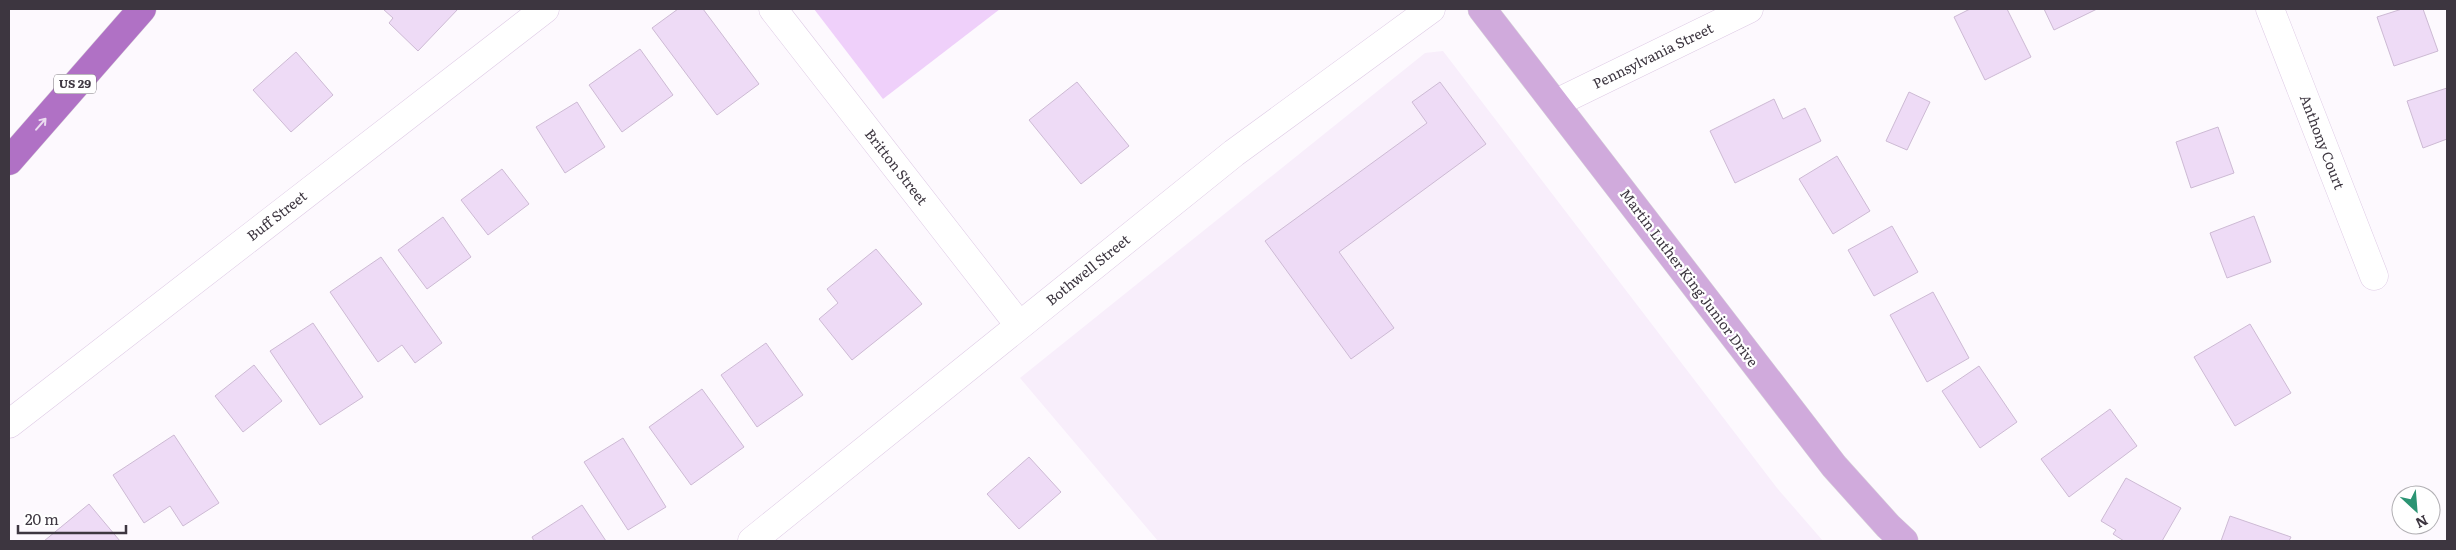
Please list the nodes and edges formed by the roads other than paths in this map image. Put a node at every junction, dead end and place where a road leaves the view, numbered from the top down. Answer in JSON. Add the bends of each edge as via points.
{"nodes":[{"id":1,"x":142,"y":9,"type":"edge"},
{"id":2,"x":545,"y":9,"type":"edge"},
{"id":3,"x":773,"y":9,"type":"edge"},
{"id":4,"x":1431,"y":9,"type":"edge"},
{"id":5,"x":1482,"y":9,"type":"edge"},
{"id":6,"x":1749,"y":9,"type":"edge"},
{"id":7,"x":2270,"y":9,"type":"edge"},
{"id":8,"x":1556,"y":104,"type":"junction"},
{"id":9,"x":9,"y":161,"type":"edge"},
{"id":10,"x":2374,"y":276,"type":"dead end"},
{"id":11,"x":1019,"y":325,"type":"junction"},
{"id":12,"x":9,"y":424,"type":"edge"},
{"id":13,"x":752,"y":541,"type":"edge"},
{"id":14,"x":1904,"y":541,"type":"edge"}],
"edges":[{"from":9,"to":1,"type":"highway","number":"US 29","one_way":true},
{"from":2,"to":12,"type":"street","name":"Buff Street"},
{"from":3,"to":11,"type":"street","name":"Britton Street"},
{"from":4,"to":11,"type":"street","name":"Bothwell Street","via":[[1234,153]]},
{"from":5,"to":8,"type":"main road","name":"Martin Luther King Junior Drive"},
{"from":6,"to":8,"type":"street","name":"Pennsylvania Street"},
{"from":7,"to":10,"type":"street","name":"Anthony Court"},
{"from":8,"to":14,"type":"main road","name":"Martin Luther King Junior Drive","via":[[1834,466]]},
{"from":11,"to":13,"type":"street","name":"Bothwell Street"}]}
